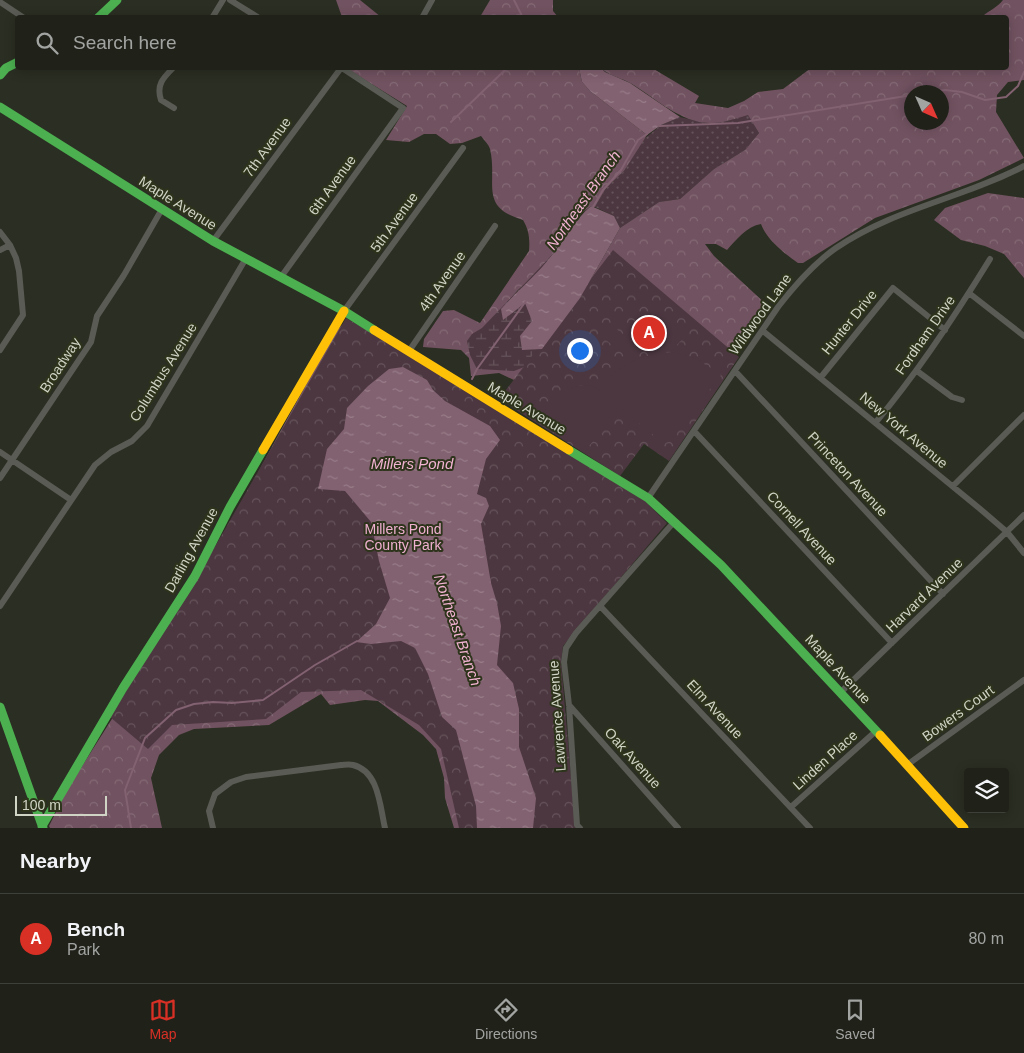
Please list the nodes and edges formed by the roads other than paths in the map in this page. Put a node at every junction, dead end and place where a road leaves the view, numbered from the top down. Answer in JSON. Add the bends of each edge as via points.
{"nodes":[{"id":1,"x":116,"y":0,"type":"edge"},
{"id":2,"x":223,"y":0,"type":"edge"},
{"id":3,"x":230,"y":0,"type":"edge"},
{"id":4,"x":432,"y":0,"type":"edge"},
{"id":5,"x":0,"y":2,"type":"edge"},
{"id":6,"x":20,"y":15,"type":"edge"},
{"id":7,"x":101,"y":15,"type":"edge"},
{"id":8,"x":214,"y":15,"type":"edge"},
{"id":9,"x":254,"y":15,"type":"edge"},
{"id":10,"x":424,"y":15,"type":"edge"},
{"id":11,"x":15,"y":64,"type":"edge"},
{"id":12,"x":171,"y":70,"type":"edge"},
{"id":13,"x":340,"y":70,"type":"edge"},
{"id":14,"x":344,"y":70,"type":"edge"},
{"id":15,"x":0,"y":74,"type":"edge"},
{"id":16,"x":0,"y":107,"type":"edge"},
{"id":17,"x":174,"y":108,"type":"dead end"},
{"id":18,"x":464,"y":148,"type":"dead end"},
{"id":19,"x":1024,"y":166,"type":"edge"},
{"id":20,"x":162,"y":209,"type":"junction"},
{"id":21,"x":495,"y":226,"type":"dead end"},
{"id":22,"x":0,"y":232,"type":"edge"},
{"id":23,"x":213,"y":241,"type":"junction"},
{"id":24,"x":10,"y":245,"type":"junction"},
{"id":25,"x":0,"y":250,"type":"edge"},
{"id":26,"x":990,"y":259,"type":"dead end"},
{"id":27,"x":246,"y":260,"type":"junction"},
{"id":28,"x":281,"y":277,"type":"junction"},
{"id":29,"x":969,"y":293,"type":"junction"},
{"id":30,"x":344,"y":311,"type":"junction"},
{"id":31,"x":945,"y":330,"type":"junction"},
{"id":32,"x":763,"y":331,"type":"junction"},
{"id":33,"x":1024,"y":336,"type":"edge"},
{"id":34,"x":0,"y":350,"type":"edge"},
{"id":35,"x":409,"y":351,"type":"junction"},
{"id":36,"x":917,"y":370,"type":"junction"},
{"id":37,"x":735,"y":371,"type":"junction"},
{"id":38,"x":821,"y":377,"type":"junction"},
{"id":39,"x":962,"y":400,"type":"dead end"},
{"id":40,"x":1024,"y":415,"type":"edge"},
{"id":41,"x":876,"y":422,"type":"junction"},
{"id":42,"x":694,"y":430,"type":"junction"},
{"id":43,"x":0,"y":452,"type":"edge"},
{"id":44,"x":12,"y":460,"type":"junction"},
{"id":45,"x":0,"y":478,"type":"edge"},
{"id":46,"x":952,"y":486,"type":"junction"},
{"id":47,"x":648,"y":498,"type":"junction"},
{"id":48,"x":71,"y":500,"type":"junction"},
{"id":49,"x":1024,"y":515,"type":"edge"},
{"id":50,"x":674,"y":522,"type":"junction"},
{"id":51,"x":1006,"y":532,"type":"junction"},
{"id":52,"x":1024,"y":553,"type":"edge"},
{"id":53,"x":943,"y":594,"type":"junction"},
{"id":54,"x":0,"y":606,"type":"edge"},
{"id":55,"x":601,"y":607,"type":"junction"},
{"id":56,"x":892,"y":643,"type":"junction"},
{"id":57,"x":1024,"y":680,"type":"edge"},
{"id":58,"x":841,"y":692,"type":"junction"},
{"id":59,"x":569,"y":704,"type":"junction"},
{"id":60,"x":0,"y":707,"type":"edge"},
{"id":61,"x":876,"y":731,"type":"junction"},
{"id":62,"x":907,"y":765,"type":"junction"},
{"id":63,"x":791,"y":807,"type":"junction"},
{"id":64,"x":42,"y":827,"type":"edge"},
{"id":65,"x":213,"y":828,"type":"edge"},
{"id":66,"x":385,"y":828,"type":"edge"},
{"id":67,"x":580,"y":828,"type":"edge"},
{"id":68,"x":678,"y":828,"type":"edge"},
{"id":69,"x":810,"y":828,"type":"edge"},
{"id":70,"x":964,"y":828,"type":"edge"}],
"edges":[{"from":1,"to":7,"type":"main road"},
{"from":2,"to":8,"type":"street"},
{"from":3,"to":9,"type":"street"},
{"from":4,"to":10,"type":"street"},
{"from":5,"to":6,"type":"street"},
{"from":11,"to":15,"type":"main road"},
{"from":12,"to":17,"type":"street","via":[[160,82],[158,92],[161,100]]},
{"from":13,"to":23,"type":"street","name":"7th Avenue"},
{"from":14,"to":28,"type":"street","name":"6th Avenue","via":[[403,108]]},
{"from":16,"to":20,"type":"main road","name":"Maple Avenue"},
{"from":18,"to":30,"type":"street","name":"5th Avenue"},
{"from":19,"to":32,"type":"street","name":"Wildwood Lane","via":[[977,188],[878,224],[836,248],[797,283]]},
{"from":20,"to":23,"type":"main road","name":"Maple Avenue"},
{"from":20,"to":44,"type":"street","name":"Broadway","via":[[97,316],[91,342]]},
{"from":21,"to":35,"type":"street","name":"4th Avenue"},
{"from":22,"to":24,"type":"street"},
{"from":23,"to":27,"type":"main road","name":"Maple Avenue"},
{"from":24,"to":25,"type":"street"},
{"from":24,"to":34,"type":"street","via":[[19,271],[23,315]]},
{"from":26,"to":29,"type":"street","name":"Fordham Drive"},
{"from":27,"to":28,"type":"main road","name":"Maple Avenue"},
{"from":27,"to":48,"type":"street","name":"Columbus Avenue","via":[[147,426],[132,441],[95,465]]},
{"from":28,"to":30,"type":"main road","name":"Maple Avenue"},
{"from":29,"to":31,"type":"street","name":"Fordham Drive"},
{"from":29,"to":33,"type":"street"},
{"from":30,"to":35,"type":"main road","name":"Maple Avenue"},
{"from":30,"to":64,"type":"main road","name":"Darling Avenue","via":[[266,442],[195,576],[118,696]]},
{"from":31,"to":36,"type":"street","name":"Fordham Drive"},
{"from":31,"to":38,"type":"street","name":"Hunter Drive","via":[[893,288]]},
{"from":32,"to":37,"type":"street","name":"Wildwood Lane"},
{"from":32,"to":38,"type":"street","name":"New York Avenue"},
{"from":35,"to":47,"type":"main road","name":"Maple Avenue"},
{"from":36,"to":39,"type":"street"},
{"from":36,"to":41,"type":"street","name":"Fordham Drive"},
{"from":37,"to":42,"type":"street","name":"Wildwood Lane"},
{"from":37,"to":53,"type":"street","name":"Princeton Avenue"},
{"from":38,"to":41,"type":"street","name":"New York Avenue"},
{"from":40,"to":46,"type":"street"},
{"from":41,"to":46,"type":"street","name":"New York Avenue"},
{"from":42,"to":47,"type":"street","name":"Wildwood Lane"},
{"from":42,"to":56,"type":"street","name":"Cornell Avenue"},
{"from":43,"to":44,"type":"street"},
{"from":44,"to":45,"type":"street","name":"Broadway"},
{"from":44,"to":48,"type":"street"},
{"from":46,"to":51,"type":"street","name":"New York Avenue"},
{"from":47,"to":50,"type":"main road","name":"Maple Avenue"},
{"from":48,"to":54,"type":"street","name":"Columbus Avenue"},
{"from":49,"to":51,"type":"street","name":"Harvard Avenue"},
{"from":50,"to":55,"type":"street","name":"Lawrence Avenue"},
{"from":50,"to":58,"type":"main road","name":"Maple Avenue","via":[[722,565]]},
{"from":51,"to":52,"type":"street","name":"New York Avenue"},
{"from":51,"to":53,"type":"street","name":"Harvard Avenue"},
{"from":53,"to":56,"type":"street","name":"Harvard Avenue"},
{"from":55,"to":59,"type":"street","name":"Lawrence Avenue","via":[[566,648],[564,662]]},
{"from":55,"to":63,"type":"street","name":"Elm Avenue"},
{"from":56,"to":58,"type":"street","name":"Harvard Avenue"},
{"from":57,"to":62,"type":"street","name":"Bowers Court"},
{"from":58,"to":61,"type":"main road","name":"Maple Avenue"},
{"from":59,"to":67,"type":"street","name":"Lawrence Avenue","via":[[577,825]]},
{"from":59,"to":68,"type":"street","name":"Oak Avenue"},
{"from":60,"to":64,"type":"main road"},
{"from":61,"to":62,"type":"main road","name":"Maple Avenue"},
{"from":61,"to":63,"type":"street","name":"Linden Place"},
{"from":62,"to":70,"type":"main road","name":"Maple Avenue"},
{"from":63,"to":69,"type":"street","name":"Elm Avenue"},
{"from":65,"to":66,"type":"street","via":[[209,811],[215,794],[231,782],[246,777],[341,764],[353,765],[372,779]]}]}
